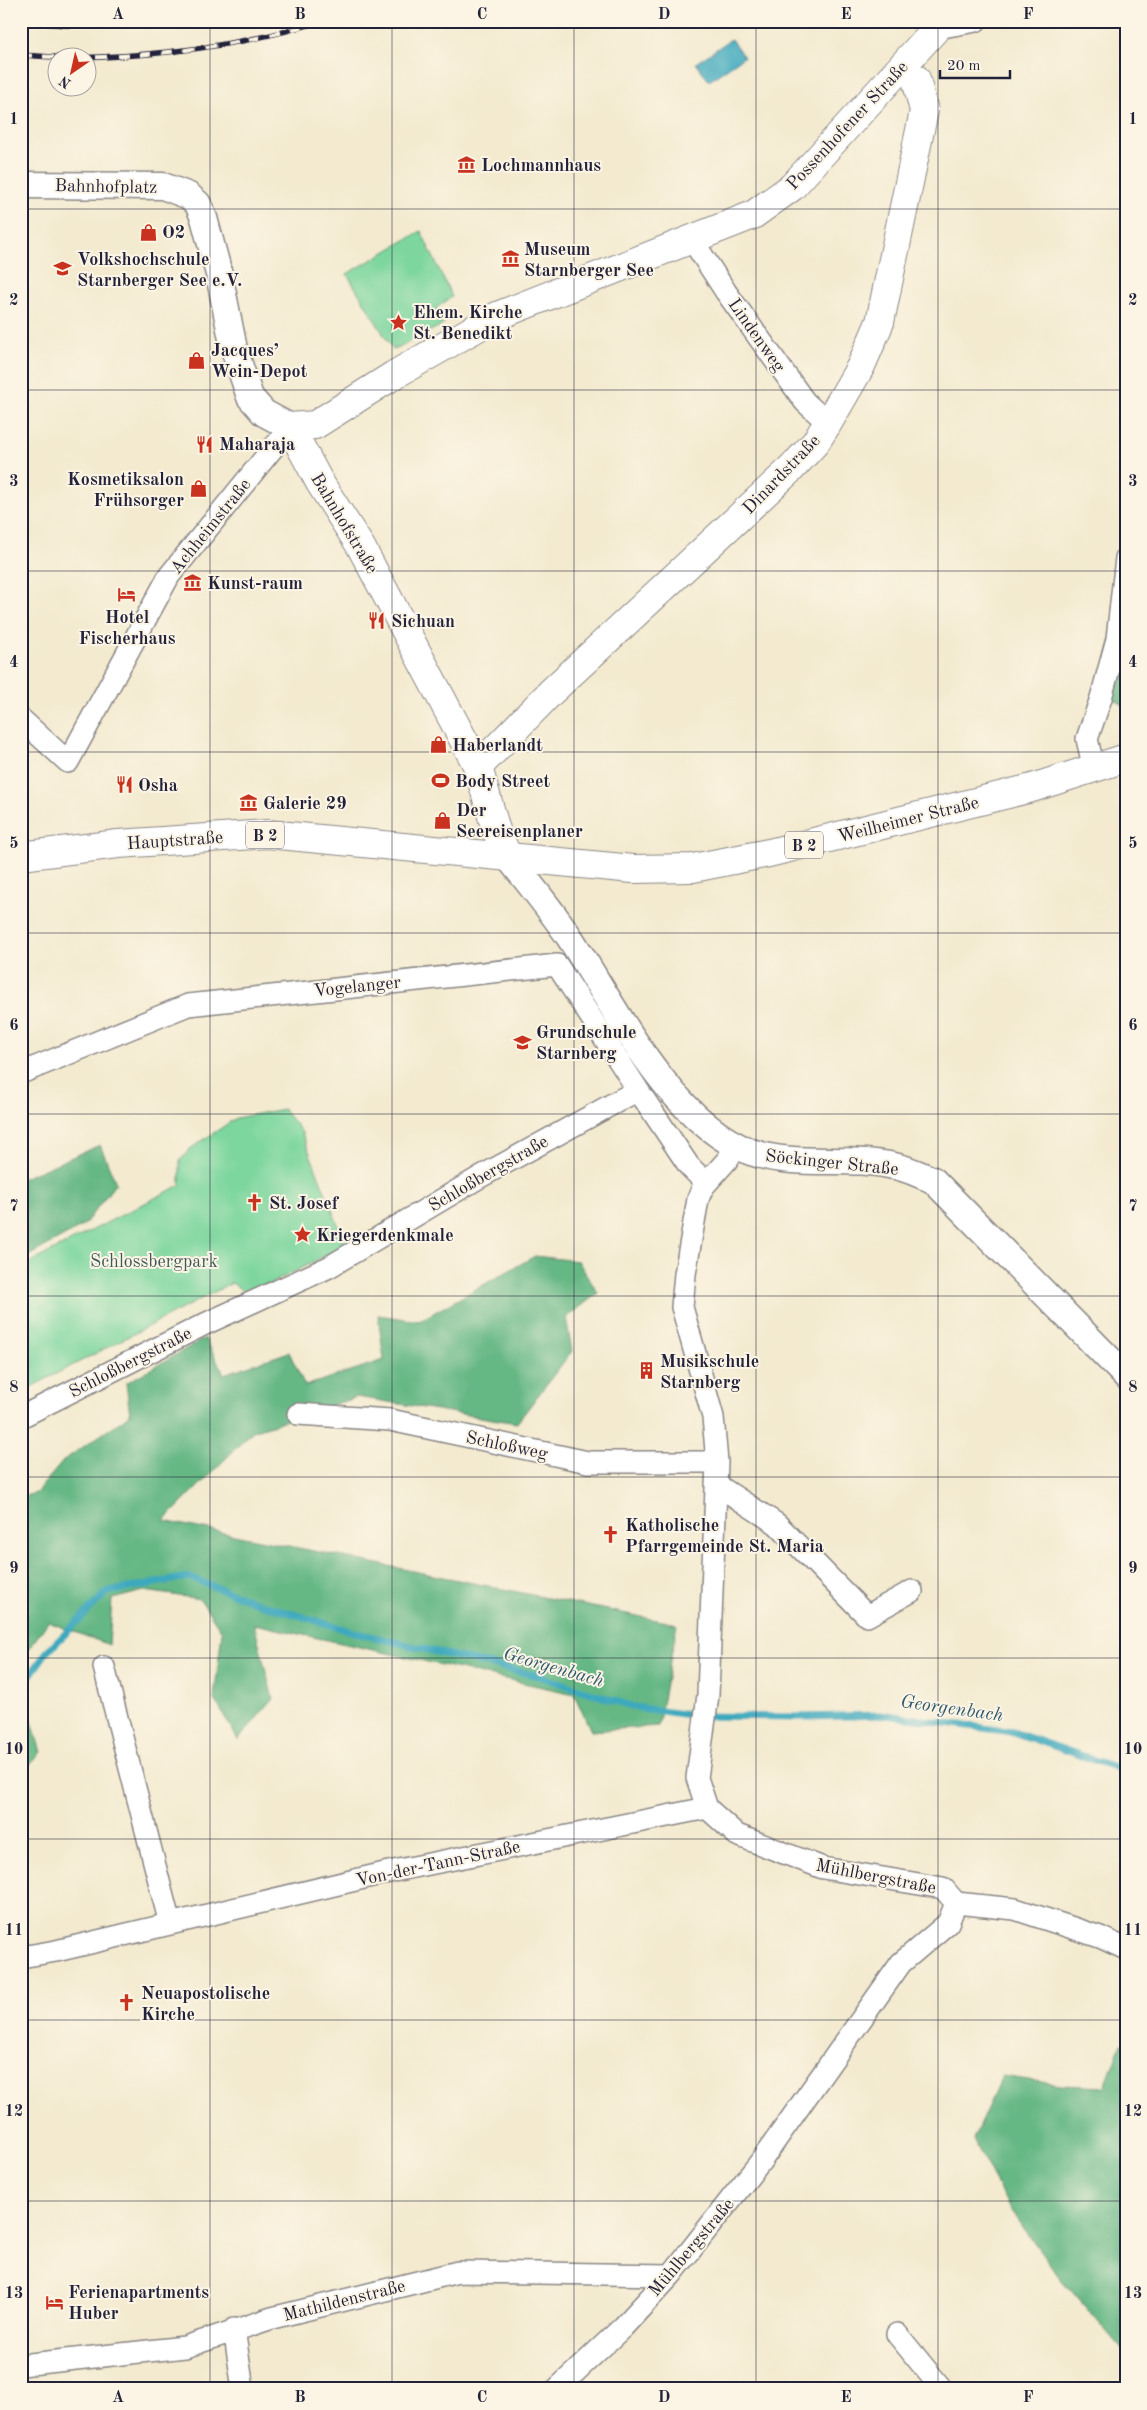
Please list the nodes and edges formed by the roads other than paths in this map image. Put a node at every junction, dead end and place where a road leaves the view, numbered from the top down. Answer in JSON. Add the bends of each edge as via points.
{"nodes":[{"id":1,"x":976,"y":21,"type":"edge"},
{"id":2,"x":940,"y":24,"type":"edge"},
{"id":3,"x":902,"y":66,"type":"junction"},
{"id":4,"x":21,"y":185,"type":"edge"},
{"id":5,"x":693,"y":241,"type":"junction"},
{"id":6,"x":828,"y":423,"type":"junction"},
{"id":7,"x":290,"y":427,"type":"junction"},
{"id":8,"x":1126,"y":558,"type":"edge"},
{"id":9,"x":21,"y":719,"type":"edge"},
{"id":10,"x":1126,"y":758,"type":"edge"},
{"id":11,"x":478,"y":767,"type":"junction"},
{"id":12,"x":1094,"y":769,"type":"junction"},
{"id":13,"x":21,"y":856,"type":"edge"},
{"id":14,"x":508,"y":857,"type":"junction"},
{"id":15,"x":21,"y":1073,"type":"edge"},
{"id":16,"x":638,"y":1090,"type":"junction"},
{"id":17,"x":736,"y":1145,"type":"junction"},
{"id":18,"x":706,"y":1183,"type":"junction"},
{"id":19,"x":1126,"y":1376,"type":"edge"},
{"id":20,"x":298,"y":1414,"type":"dead end"},
{"id":21,"x":21,"y":1417,"type":"edge"},
{"id":22,"x":717,"y":1462,"type":"junction"},
{"id":23,"x":717,"y":1485,"type":"junction"},
{"id":24,"x":912,"y":1591,"type":"dead end"},
{"id":25,"x":104,"y":1667,"type":"dead end"},
{"id":26,"x":707,"y":1808,"type":"junction"},
{"id":27,"x":956,"y":1903,"type":"junction"},
{"id":28,"x":170,"y":1924,"type":"junction"},
{"id":29,"x":1126,"y":1949,"type":"edge"},
{"id":30,"x":21,"y":1957,"type":"edge"},
{"id":31,"x":671,"y":2275,"type":"junction"},
{"id":32,"x":234,"y":2329,"type":"junction"},
{"id":33,"x":897,"y":2334,"type":"dead end"},
{"id":34,"x":21,"y":2365,"type":"edge"},
{"id":35,"x":243,"y":2389,"type":"edge"},
{"id":36,"x":557,"y":2389,"type":"edge"},
{"id":37,"x":942,"y":2389,"type":"edge"}],
"edges":[{"from":1,"to":2,"type":"street","name":"Possenhofener Straße"},
{"from":2,"to":3,"type":"main road","name":"Possenhofener Straße"},
{"from":3,"to":5,"type":"main road","name":"Possenhofener Straße","via":[[792,187],[753,216]]},
{"from":3,"to":6,"type":"main road","name":"Dinardstraße","via":[[916,80],[924,111],[880,322],[861,366]]},
{"from":4,"to":7,"type":"street","name":"Bahnhofplatz","via":[[163,186],[188,196],[198,204],[234,349],[250,397],[264,413]]},
{"from":5,"to":6,"type":"street","name":"Lindenweg","via":[[805,402]]},
{"from":5,"to":7,"type":"main road","name":"Possenhofener Straße","via":[[497,316],[315,425]]},
{"from":6,"to":11,"type":"main road","name":"Dinardstraße","via":[[816,443],[792,468],[551,692]]},
{"from":7,"to":9,"type":"street","name":"Achheimstraße","via":[[169,576],[68,762]]},
{"from":7,"to":11,"type":"main road","name":"Bahnhofstraße","via":[[320,483],[361,547]]},
{"from":8,"to":12,"type":"street","via":[[1117,639],[1102,698],[1087,739]]},
{"from":10,"to":12,"type":"main road","name":"Weilheimer Straße","number":"B 2"},
{"from":11,"to":14,"type":"main road","name":"Bahnhofstraße","via":[[496,830]]},
{"from":12,"to":14,"type":"main road","name":"Weilheimer Straße","number":"B 2","via":[[937,813],[693,868],[633,869]]},
{"from":13,"to":14,"type":"main road","name":"Hauptstraße","number":"B 2","via":[[118,844],[268,834]]},
{"from":14,"to":17,"type":"street","name":"Söckinger Straße","via":[[551,910],[662,1079],[687,1109],[719,1136]]},
{"from":15,"to":16,"type":"street","name":"Vogelanger","via":[[188,1005],[557,965]]},
{"from":16,"to":18,"type":"street","via":[[689,1166]]},
{"from":16,"to":21,"type":"street","name":"Schloßbergstraße","via":[[480,1177],[329,1266],[205,1324]]},
{"from":17,"to":18,"type":"street","name":"Mühlbergstraße"},
{"from":17,"to":19,"type":"street","name":"Söckinger Straße","via":[[788,1161],[852,1161],[894,1166],[933,1180]]},
{"from":18,"to":22,"type":"street","name":"Mühlbergstraße","via":[[698,1199],[682,1308],[709,1400]]},
{"from":20,"to":22,"type":"street","name":"Schloßweg","via":[[390,1420],[588,1462]]},
{"from":22,"to":23,"type":"street","name":"Mühlbergstraße"},
{"from":23,"to":24,"type":"street","via":[[777,1524],[867,1616]]},
{"from":23,"to":26,"type":"street","name":"Mühlbergstraße","via":[[708,1695],[697,1778]]},
{"from":25,"to":28,"type":"street"},
{"from":26,"to":27,"type":"street","name":"Mühlbergstraße","via":[[737,1835],[823,1868],[943,1888]]},
{"from":26,"to":28,"type":"street","name":"Von-der-Tann-Straße","via":[[389,1872]]},
{"from":27,"to":29,"type":"street","via":[[1014,1909],[1100,1937]]},
{"from":27,"to":31,"type":"street","name":"Mühlbergstraße","via":[[948,1923],[901,1963],[761,2161]]},
{"from":28,"to":30,"type":"street","name":"Von-der-Tann-Straße"},
{"from":31,"to":32,"type":"street","name":"Mathildenstraße","via":[[458,2272]]},
{"from":31,"to":36,"type":"street","name":"Mühlbergstraße","via":[[623,2327]]},
{"from":32,"to":34,"type":"street","name":"Mathildenstraße","via":[[185,2347]]},
{"from":32,"to":35,"type":"street"},
{"from":33,"to":37,"type":"street"}]}
